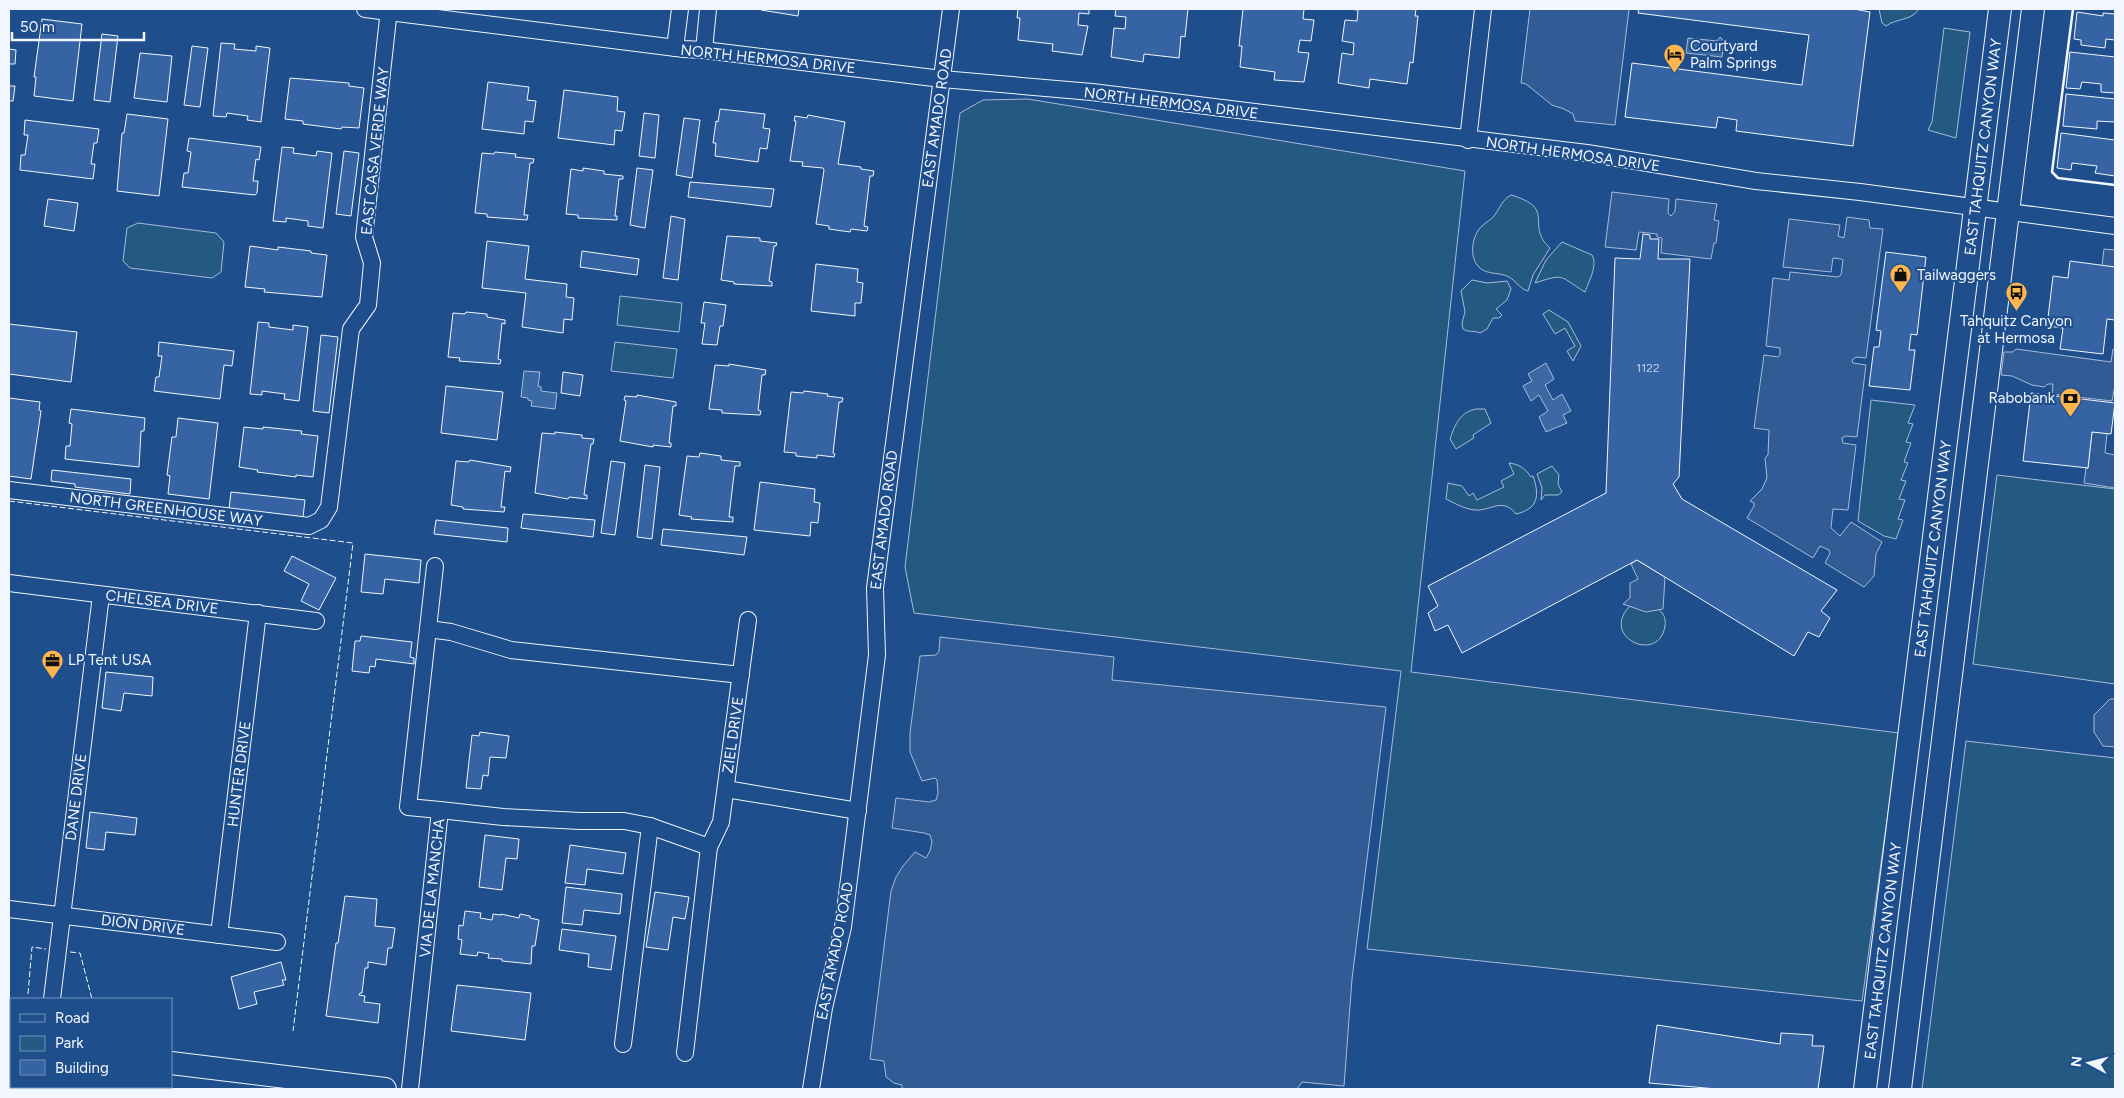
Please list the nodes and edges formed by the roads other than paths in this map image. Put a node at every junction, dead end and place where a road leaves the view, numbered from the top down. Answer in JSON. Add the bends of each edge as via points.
{"nodes":[{"id":1,"x":364,"y":9,"type":"edge"},
{"id":2,"x":680,"y":9,"type":"edge"},
{"id":3,"x":708,"y":9,"type":"edge"},
{"id":4,"x":951,"y":9,"type":"edge"},
{"id":5,"x":1483,"y":9,"type":"edge"},
{"id":6,"x":2000,"y":9,"type":"edge"},
{"id":7,"x":2033,"y":9,"type":"edge"},
{"id":8,"x":389,"y":10,"type":"edge"},
{"id":9,"x":675,"y":48,"type":"junction"},
{"id":10,"x":704,"y":50,"type":"junction"},
{"id":11,"x":942,"y":79,"type":"junction"},
{"id":12,"x":1468,"y":140,"type":"junction"},
{"id":13,"x":1976,"y":208,"type":"junction"},
{"id":14,"x":2008,"y":212,"type":"junction"},
{"id":15,"x":2115,"y":226,"type":"edge"},
{"id":16,"x":9,"y":490,"type":"edge"},
{"id":17,"x":321,"y":520,"type":"joint"},
{"id":18,"x":435,"y":566,"type":"dead end"},
{"id":19,"x":9,"y":584,"type":"edge"},
{"id":20,"x":101,"y":595,"type":"junction"},
{"id":21,"x":258,"y":614,"type":"junction"},
{"id":22,"x":316,"y":620,"type":"dead end"},
{"id":23,"x":748,"y":620,"type":"dead end"},
{"id":24,"x":428,"y":629,"type":"junction"},
{"id":25,"x":741,"y":676,"type":"junction"},
{"id":26,"x":726,"y":789,"type":"junction"},
{"id":27,"x":440,"y":810,"type":"junction"},
{"id":28,"x":858,"y":810,"type":"junction"},
{"id":29,"x":650,"y":826,"type":"junction"},
{"id":30,"x":710,"y":847,"type":"junction"},
{"id":31,"x":9,"y":909,"type":"edge"},
{"id":32,"x":62,"y":915,"type":"junction"},
{"id":33,"x":219,"y":935,"type":"junction"},
{"id":34,"x":277,"y":942,"type":"dead end"},
{"id":35,"x":52,"y":998,"type":"edge"},
{"id":36,"x":623,"y":1044,"type":"dead end"},
{"id":37,"x":685,"y":1053,"type":"dead end"},
{"id":38,"x":172,"y":1063,"type":"edge"},
{"id":39,"x":385,"y":1089,"type":"edge"},
{"id":40,"x":410,"y":1089,"type":"edge"},
{"id":41,"x":811,"y":1089,"type":"edge"},
{"id":42,"x":1866,"y":1089,"type":"edge"},
{"id":43,"x":1900,"y":1089,"type":"edge"}],
"edges":[{"from":1,"to":8,"type":"street","name":"NORTH HERMOSA DRIVE"},
{"from":2,"to":9,"type":"street"},
{"from":3,"to":10,"type":"street"},
{"from":4,"to":11,"type":"street","name":"EAST AMADO ROAD"},
{"from":5,"to":12,"type":"street"},
{"from":6,"to":13,"type":"main road","name":"EAST TAHQUITZ CANYON WAY"},
{"from":7,"to":14,"type":"main road"},
{"from":8,"to":9,"type":"street","name":"NORTH HERMOSA DRIVE"},
{"from":8,"to":17,"type":"street","name":"EAST CASA VERDE WAY","via":[[364,236],[372,263],[368,305],[351,329],[329,507]]},
{"from":9,"to":10,"type":"street","name":"NORTH HERMOSA DRIVE"},
{"from":10,"to":11,"type":"street","name":"NORTH HERMOSA DRIVE"},
{"from":11,"to":12,"type":"street","name":"NORTH HERMOSA DRIVE","via":[[1092,92]]},
{"from":11,"to":28,"type":"street","name":"EAST AMADO ROAD","via":[[875,588],[877,655]]},
{"from":12,"to":13,"type":"street","name":"NORTH HERMOSA DRIVE"},
{"from":13,"to":14,"type":"street","name":"NORTH HERMOSA DRIVE"},
{"from":13,"to":42,"type":"main road","name":"EAST TAHQUITZ CANYON WAY"},
{"from":14,"to":15,"type":"street","name":"NORTH HERMOSA DRIVE"},
{"from":14,"to":43,"type":"main road"},
{"from":16,"to":17,"type":"street","name":"NORTH GREENHOUSE WAY","via":[[309,526]]},
{"from":18,"to":24,"type":"street","name":"VIA DE LA MANCHA"},
{"from":19,"to":20,"type":"street","name":"CHELSEA DRIVE"},
{"from":20,"to":21,"type":"street","name":"CHELSEA DRIVE"},
{"from":20,"to":32,"type":"street","name":"DANE DRIVE"},
{"from":21,"to":22,"type":"street","name":"CHELSEA DRIVE"},
{"from":21,"to":33,"type":"street","name":"HUNTER DRIVE"},
{"from":23,"to":25,"type":"street","name":"ZIEL DRIVE"},
{"from":24,"to":25,"type":"street","via":[[451,632],[511,650]]},
{"from":24,"to":27,"type":"street","name":"VIA DE LA MANCHA","via":[[408,807]]},
{"from":25,"to":26,"type":"street","name":"ZIEL DRIVE"},
{"from":26,"to":28,"type":"street"},
{"from":26,"to":30,"type":"street","name":"ZIEL DRIVE","via":[[721,822]]},
{"from":27,"to":29,"type":"street","via":[[503,817],[624,821]]},
{"from":27,"to":40,"type":"street","name":"VIA DE LA MANCHA"},
{"from":28,"to":41,"type":"street","name":"EAST AMADO ROAD","via":[[843,927],[824,1008]]},
{"from":29,"to":30,"type":"street"},
{"from":29,"to":36,"type":"street"},
{"from":30,"to":37,"type":"street","name":"ZIEL DRIVE"},
{"from":31,"to":32,"type":"street","name":"DION DRIVE"},
{"from":32,"to":33,"type":"street","name":"DION DRIVE"},
{"from":32,"to":35,"type":"street","name":"DANE DRIVE"},
{"from":33,"to":34,"type":"street","name":"DION DRIVE"},
{"from":38,"to":39,"type":"main road"}]}
